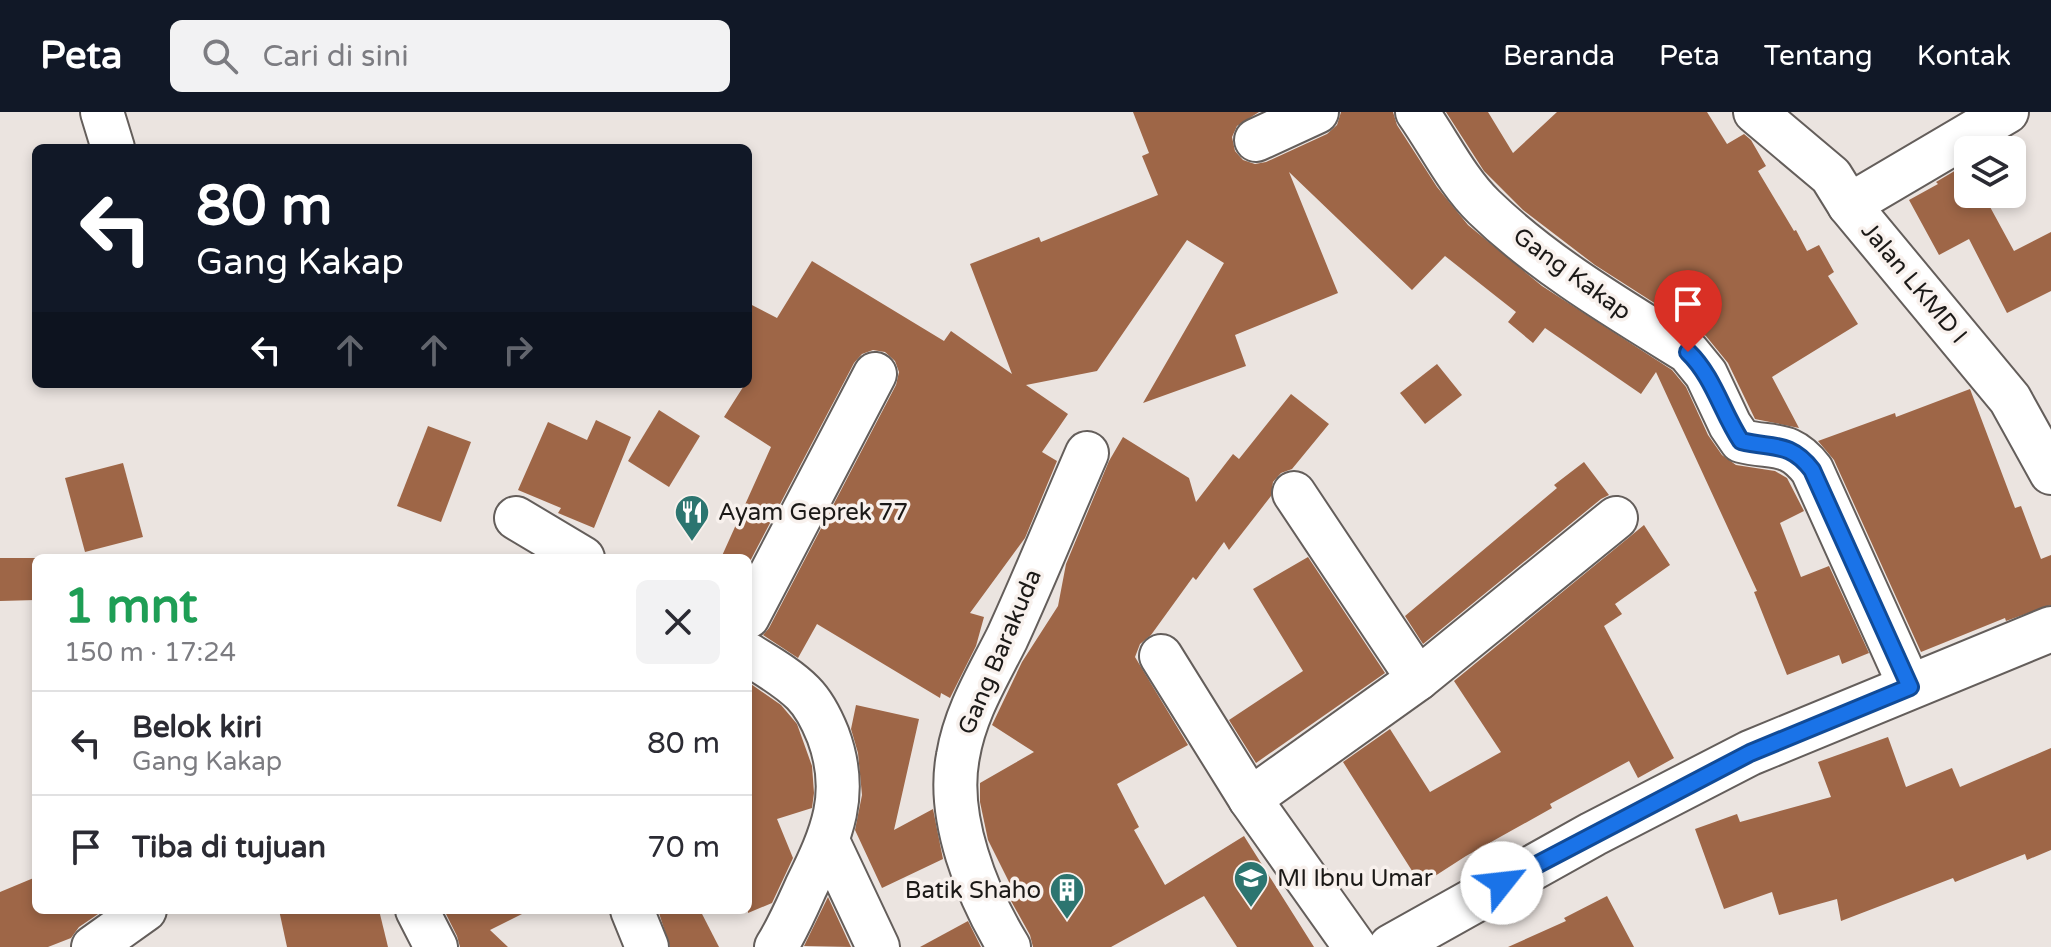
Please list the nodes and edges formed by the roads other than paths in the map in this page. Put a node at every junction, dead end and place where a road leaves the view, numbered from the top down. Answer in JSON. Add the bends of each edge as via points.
{"nodes":[{"id":1,"x":102,"y":112,"type":"edge"},
{"id":2,"x":1317,"y":112,"type":"edge"},
{"id":3,"x":1417,"y":112,"type":"edge"},
{"id":4,"x":1755,"y":112,"type":"edge"},
{"id":5,"x":2007,"y":112,"type":"edge"},
{"id":6,"x":1256,"y":140,"type":"dead end"},
{"id":7,"x":112,"y":144,"type":"edge"},
{"id":8,"x":1849,"y":205,"type":"junction"},
{"id":9,"x":875,"y":374,"type":"dead end"},
{"id":10,"x":1087,"y":453,"type":"dead end"},
{"id":11,"x":2051,"y":473,"type":"edge"},
{"id":12,"x":1294,"y":493,"type":"dead end"},
{"id":13,"x":516,"y":518,"type":"dead end"},
{"id":14,"x":1616,"y":518,"type":"dead end"},
{"id":15,"x":576,"y":554,"type":"edge"},
{"id":16,"x":752,"y":609,"type":"edge"},
{"id":17,"x":2051,"y":629,"type":"edge"},
{"id":18,"x":752,"y":656,"type":"edge"},
{"id":19,"x":1161,"y":656,"type":"dead end"},
{"id":20,"x":1418,"y":679,"type":"junction"},
{"id":21,"x":1910,"y":687,"type":"junction"},
{"id":22,"x":1250,"y":799,"type":"junction"},
{"id":23,"x":828,"y":841,"type":"junction"},
{"id":24,"x":139,"y":914,"type":"edge"},
{"id":25,"x":419,"y":914,"type":"edge"},
{"id":26,"x":634,"y":914,"type":"edge"},
{"id":27,"x":93,"y":947,"type":"edge"},
{"id":28,"x":436,"y":947,"type":"edge"},
{"id":29,"x":647,"y":947,"type":"edge"},
{"id":30,"x":776,"y":947,"type":"edge"},
{"id":31,"x":878,"y":947,"type":"edge"},
{"id":32,"x":1009,"y":947,"type":"edge"},
{"id":33,"x":1355,"y":947,"type":"edge"},
{"id":34,"x":1391,"y":947,"type":"edge"}],
"edges":[{"from":1,"to":7,"type":"street"},
{"from":2,"to":6,"type":"street"},
{"from":3,"to":21,"type":"street","name":"Gang Kakap","via":[[1482,205],[1561,270],[1699,362],[1741,441],[1781,446],[1801,455]]},
{"from":4,"to":8,"type":"street","name":"Jalan LKMD I","via":[[1831,176]]},
{"from":5,"to":8,"type":"street"},
{"from":8,"to":11,"type":"street","name":"Jalan LKMD I","via":[[2010,399]]},
{"from":9,"to":16,"type":"street"},
{"from":10,"to":32,"type":"street","name":"Gang Barakuda","via":[[975,702],[957,758],[963,837],[982,897]]},
{"from":12,"to":20,"type":"street"},
{"from":13,"to":15,"type":"street"},
{"from":14,"to":20,"type":"street"},
{"from":17,"to":21,"type":"street"},
{"from":18,"to":23,"type":"street","via":[[806,695],[823,721],[838,782]]},
{"from":19,"to":22,"type":"street"},
{"from":20,"to":22,"type":"street"},
{"from":21,"to":34,"type":"street","via":[[1750,753]]},
{"from":22,"to":33,"type":"street"},
{"from":23,"to":30,"type":"street"},
{"from":23,"to":31,"type":"street"},
{"from":24,"to":27,"type":"street"},
{"from":25,"to":28,"type":"street"},
{"from":26,"to":29,"type":"street"}]}
